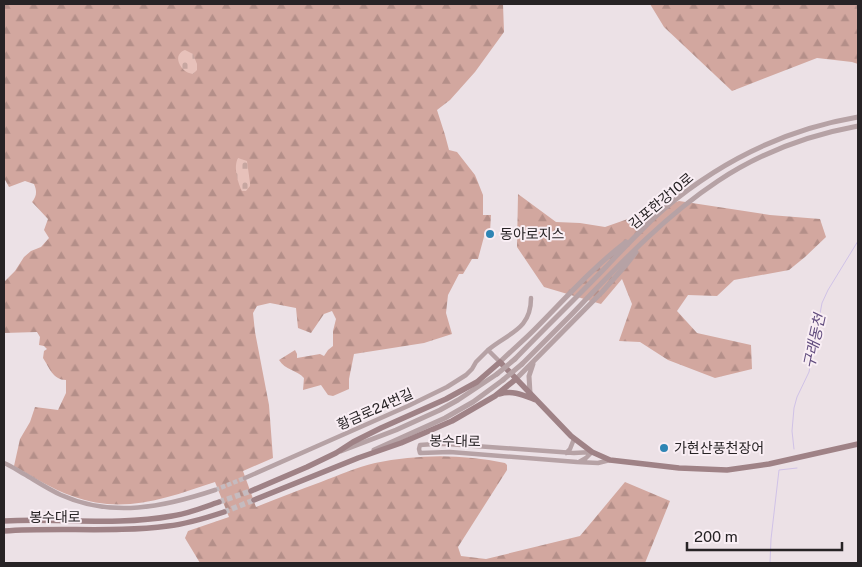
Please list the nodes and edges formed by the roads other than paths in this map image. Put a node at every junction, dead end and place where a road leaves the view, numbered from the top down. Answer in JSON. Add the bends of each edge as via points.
{"nodes":[{"id":1,"x":858,"y":117,"type":"edge"},
{"id":2,"x":858,"y":126,"type":"edge"},
{"id":3,"x":639,"y":233,"type":"junction"},
{"id":4,"x":644,"y":240,"type":"junction"},
{"id":5,"x":530,"y":298,"type":"dead end"},
{"id":6,"x":488,"y":350,"type":"junction"},
{"id":7,"x":515,"y":358,"type":"joint"},
{"id":8,"x":534,"y":361,"type":"junction"},
{"id":9,"x":500,"y":362,"type":"junction"},
{"id":10,"x":522,"y":364,"type":"joint"},
{"id":11,"x":516,"y":379,"type":"junction"},
{"id":12,"x":530,"y":393,"type":"junction"},
{"id":13,"x":495,"y":396,"type":"junction"},
{"id":14,"x":538,"y":401,"type":"junction"},
{"id":15,"x":574,"y":439,"type":"junction"},
{"id":16,"x":858,"y":444,"type":"edge"},
{"id":17,"x":592,"y":452,"type":"junction"},
{"id":18,"x":336,"y":453,"type":"junction"},
{"id":19,"x":566,"y":453,"type":"junction"},
{"id":20,"x":358,"y":458,"type":"junction"},
{"id":21,"x":610,"y":460,"type":"junction"},
{"id":22,"x":577,"y":462,"type":"junction"},
{"id":23,"x":4,"y":463,"type":"edge"},
{"id":24,"x":244,"y":478,"type":"tunnel mouth"},
{"id":25,"x":215,"y":490,"type":"tunnel mouth"},
{"id":26,"x":251,"y":490,"type":"tunnel mouth"},
{"id":27,"x":254,"y":500,"type":"tunnel mouth"},
{"id":28,"x":220,"y":502,"type":"tunnel mouth"},
{"id":29,"x":224,"y":512,"type":"tunnel mouth"},
{"id":30,"x":4,"y":521,"type":"edge"},
{"id":31,"x":4,"y":531,"type":"edge"}],
"edges":[{"from":1,"to":3,"type":"street","name":"김포한강10로","via":[[801,130],[736,159],[666,208]]},
{"from":2,"to":4,"type":"street","name":"김포한강10로","via":[[796,142],[755,160],[718,180]]},
{"from":3,"to":7,"type":"street","name":"김포한강10로"},
{"from":3,"to":9,"type":"street","via":[[603,260]]},
{"from":4,"to":8,"type":"street","via":[[614,279]]},
{"from":4,"to":10,"type":"street","name":"김포한강10로"},
{"from":5,"to":6,"type":"street","name":"황금로24번길","via":[[531,307],[523,324]]},
{"from":6,"to":9,"type":"street"},
{"from":6,"to":24,"type":"street","name":"황금로24번길","via":[[466,375],[447,388]]},
{"from":7,"to":18,"type":"street","name":"봉수대로","bridge":true,"via":[[497,374],[440,410]]},
{"from":8,"to":11,"type":"street"},
{"from":8,"to":12,"type":"street"},
{"from":9,"to":11,"type":"main road","name":"봉수대로"},
{"from":9,"to":18,"type":"main road","via":[[477,382],[446,400],[381,428]]},
{"from":10,"to":20,"type":"street","name":"봉수대로","bridge":true,"via":[[473,402]]},
{"from":11,"to":12,"type":"main road","name":"봉수대로"},
{"from":11,"to":13,"type":"main road"},
{"from":12,"to":14,"type":"main road","name":"봉수대로"},
{"from":13,"to":14,"type":"main road","via":[[512,392]]},
{"from":13,"to":20,"type":"main road","via":[[452,421]]},
{"from":14,"to":15,"type":"main road","name":"봉수대로"},
{"from":15,"to":17,"type":"main road","name":"봉수대로"},
{"from":15,"to":19,"type":"street"},
{"from":16,"to":21,"type":"main road","name":"봉수대로","via":[[727,470]]},
{"from":17,"to":19,"type":"street","name":"봉수대로"},
{"from":17,"to":21,"type":"main road","name":"봉수대로"},
{"from":17,"to":22,"type":"street"},
{"from":18,"to":26,"type":"main road","name":"봉수대로"},
{"from":19,"to":22,"type":"street","name":"봉수대로","via":[[447,444],[420,445],[419,449],[420,453],[458,452]]},
{"from":20,"to":27,"type":"main road","name":"봉수대로"},
{"from":21,"to":22,"type":"street","name":"봉수대로"},
{"from":23,"to":25,"type":"street","via":[[70,499],[92,505],[151,507]]},
{"from":28,"to":30,"type":"main road","name":"봉수대로","via":[[173,516],[132,521]]},
{"from":29,"to":31,"type":"main road","name":"봉수대로","via":[[180,524],[144,529]]}]}
